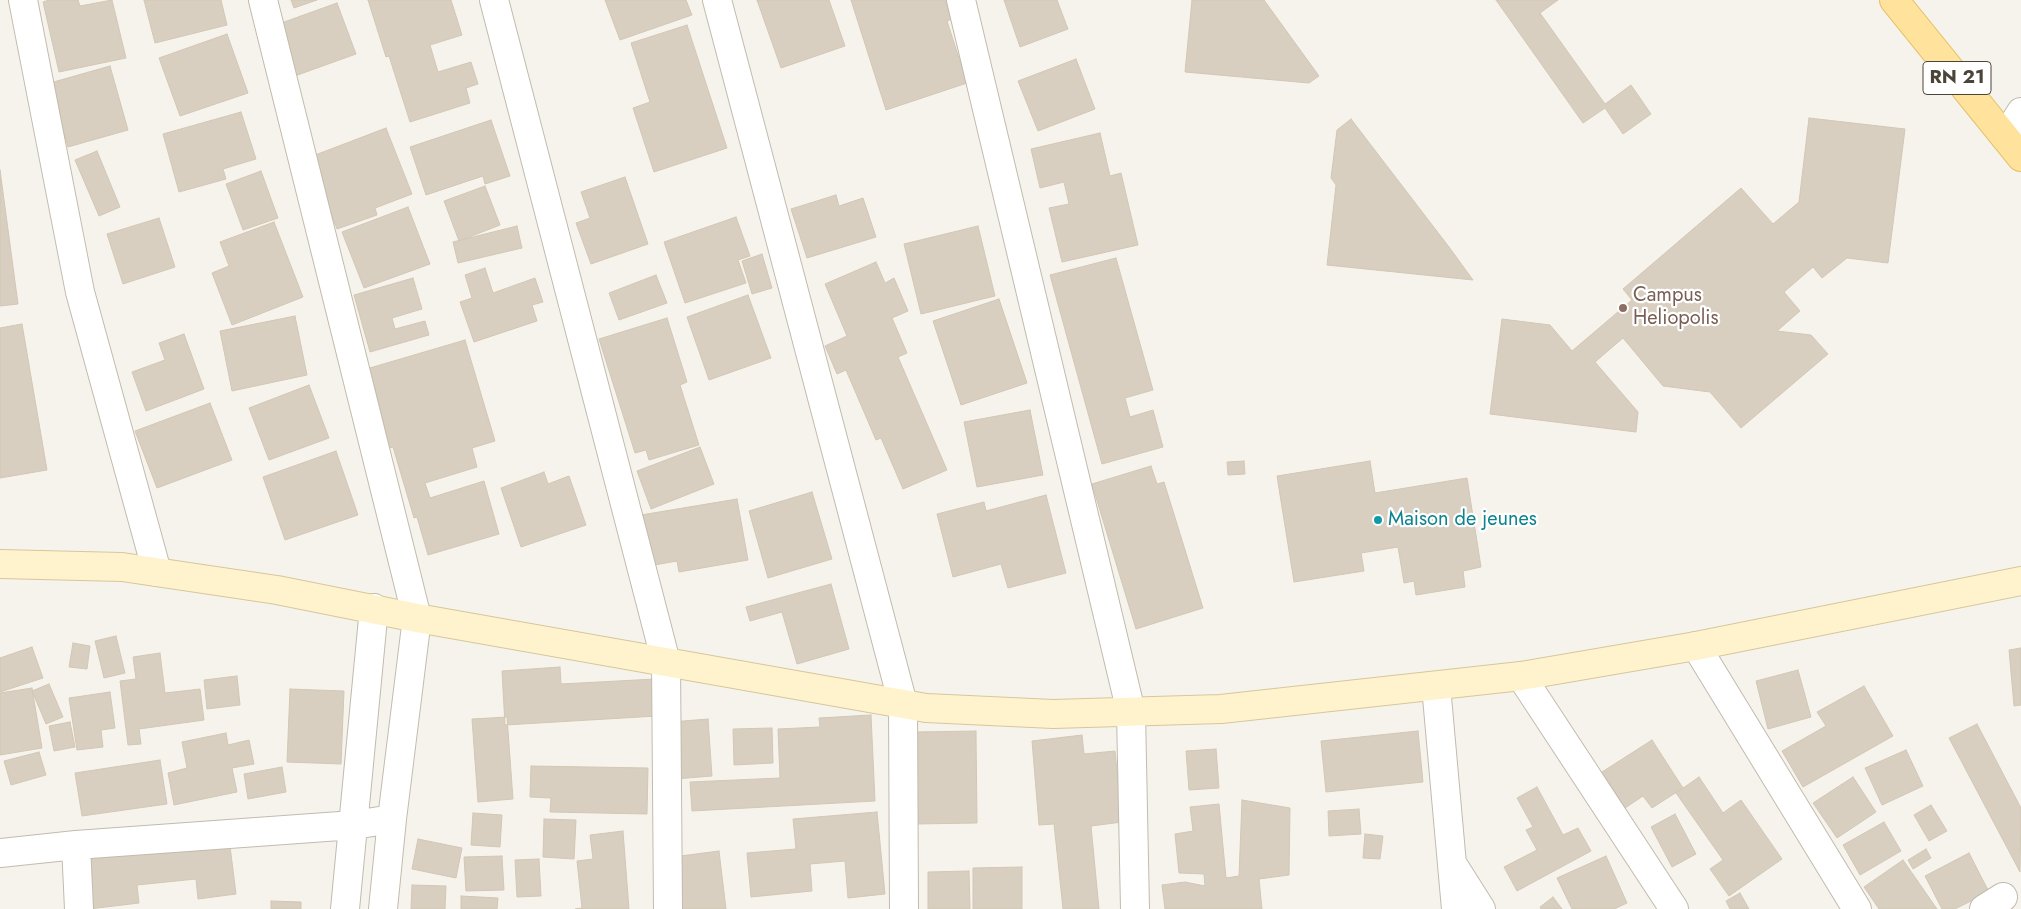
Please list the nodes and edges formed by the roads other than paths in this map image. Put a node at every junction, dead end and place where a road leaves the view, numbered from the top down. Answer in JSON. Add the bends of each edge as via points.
{"nodes":[{"id":1,"x":23,"y":0,"type":"edge"},
{"id":2,"x":263,"y":0,"type":"edge"},
{"id":3,"x":494,"y":0,"type":"edge"},
{"id":4,"x":717,"y":0,"type":"edge"},
{"id":5,"x":961,"y":0,"type":"edge"},
{"id":6,"x":1894,"y":0,"type":"edge"},
{"id":7,"x":2021,"y":112,"type":"edge"},
{"id":8,"x":2013,"y":147,"type":"edge"},
{"id":9,"x":0,"y":564,"type":"edge"},
{"id":10,"x":157,"y":572,"type":"junction"},
{"id":11,"x":2021,"y":581,"type":"edge"},
{"id":12,"x":1970,"y":591,"type":"junction"},
{"id":13,"x":2021,"y":591,"type":"edge"},
{"id":14,"x":374,"y":608,"type":"junction"},
{"id":15,"x":417,"y":618,"type":"junction"},
{"id":16,"x":1696,"y":646,"type":"junction"},
{"id":17,"x":666,"y":662,"type":"junction"},
{"id":18,"x":1521,"y":676,"type":"junction"},
{"id":19,"x":1436,"y":686,"type":"junction"},
{"id":20,"x":903,"y":704,"type":"junction"},
{"id":21,"x":1131,"y":712,"type":"junction"},
{"id":22,"x":392,"y":819,"type":"junction"},
{"id":23,"x":354,"y":825,"type":"junction"},
{"id":24,"x":76,"y":845,"type":"junction"},
{"id":25,"x":0,"y":853,"type":"edge"},
{"id":26,"x":1452,"y":865,"type":"junction"},
{"id":27,"x":79,"y":909,"type":"edge"},
{"id":28,"x":345,"y":909,"type":"edge"},
{"id":29,"x":383,"y":909,"type":"edge"},
{"id":30,"x":668,"y":909,"type":"edge"},
{"id":31,"x":904,"y":909,"type":"edge"},
{"id":32,"x":1135,"y":909,"type":"edge"},
{"id":33,"x":1456,"y":909,"type":"edge"},
{"id":34,"x":1481,"y":909,"type":"edge"},
{"id":35,"x":1674,"y":909,"type":"edge"},
{"id":36,"x":1857,"y":909,"type":"edge"}],
"edges":[{"from":1,"to":10,"type":"street","via":[[80,292]]},
{"from":2,"to":15,"type":"street"},
{"from":3,"to":17,"type":"street"},
{"from":4,"to":20,"type":"street"},
{"from":5,"to":21,"type":"street"},
{"from":6,"to":8,"type":"main road","number":"RN 21"},
{"from":7,"to":8,"type":"street"},
{"from":9,"to":10,"type":"main road","via":[[122,566]]},
{"from":10,"to":14,"type":"main road"},
{"from":11,"to":12,"type":"main road"},
{"from":12,"to":13,"type":"main road"},
{"from":12,"to":16,"type":"main road"},
{"from":14,"to":15,"type":"main road"},
{"from":14,"to":23,"type":"street"},
{"from":15,"to":17,"type":"main road"},
{"from":15,"to":22,"type":"street"},
{"from":16,"to":18,"type":"main road"},
{"from":16,"to":36,"type":"street"},
{"from":17,"to":20,"type":"main road"},
{"from":17,"to":30,"type":"street"},
{"from":18,"to":19,"type":"main road"},
{"from":18,"to":35,"type":"street"},
{"from":19,"to":21,"type":"main road","via":[[1220,710]]},
{"from":19,"to":26,"type":"street"},
{"from":20,"to":21,"type":"main road","via":[[1053,714]]},
{"from":20,"to":31,"type":"street"},
{"from":21,"to":32,"type":"street"},
{"from":22,"to":23,"type":"street"},
{"from":22,"to":29,"type":"street"},
{"from":23,"to":24,"type":"street"},
{"from":23,"to":28,"type":"street"},
{"from":24,"to":25,"type":"street"},
{"from":24,"to":27,"type":"street"},
{"from":26,"to":33,"type":"street"},
{"from":26,"to":34,"type":"street"}]}
